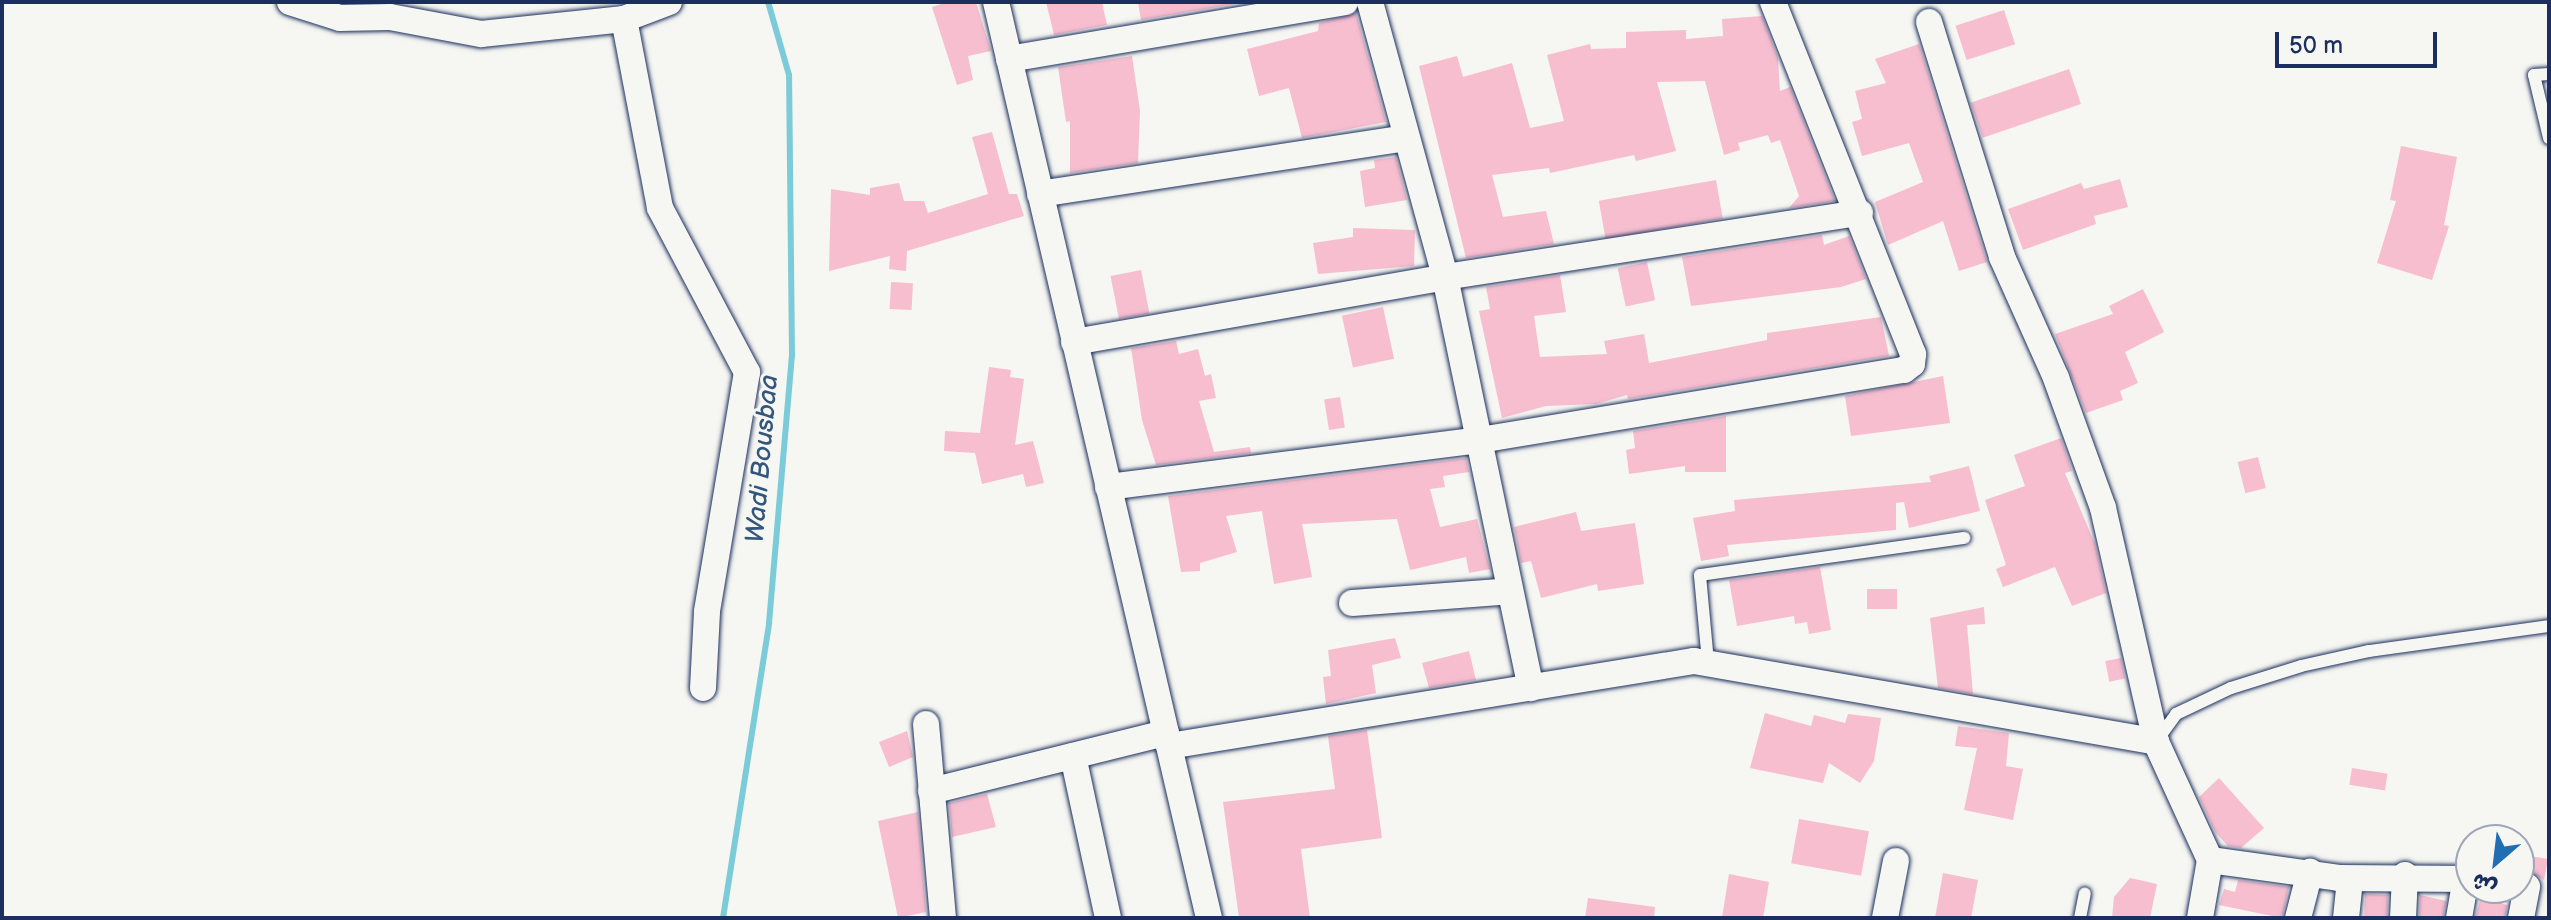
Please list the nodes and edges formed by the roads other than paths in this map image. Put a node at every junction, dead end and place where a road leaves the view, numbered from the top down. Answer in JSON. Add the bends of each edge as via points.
{"nodes":[{"id":1,"x":290,"y":2,"type":"edge"},
{"id":2,"x":669,"y":2,"type":"edge"},
{"id":3,"x":996,"y":2,"type":"edge"},
{"id":4,"x":1345,"y":2,"type":"edge"},
{"id":5,"x":1370,"y":2,"type":"edge"},
{"id":6,"x":1773,"y":2,"type":"edge"},
{"id":7,"x":624,"y":19,"type":"junction"},
{"id":8,"x":1929,"y":22,"type":"dead end"},
{"id":9,"x":1009,"y":59,"type":"junction"},
{"id":10,"x":2549,"y":74,"type":"edge"},
{"id":11,"x":1406,"y":138,"type":"junction"},
{"id":12,"x":2549,"y":138,"type":"edge"},
{"id":13,"x":1040,"y":194,"type":"junction"},
{"id":14,"x":1860,"y":213,"type":"junction"},
{"id":15,"x":1445,"y":277,"type":"junction"},
{"id":16,"x":1074,"y":342,"type":"junction"},
{"id":17,"x":1480,"y":440,"type":"junction"},
{"id":18,"x":1108,"y":487,"type":"junction"},
{"id":19,"x":1964,"y":538,"type":"dead end"},
{"id":20,"x":1510,"y":591,"type":"junction"},
{"id":21,"x":1352,"y":603,"type":"dead end"},
{"id":22,"x":2549,"y":626,"type":"edge"},
{"id":23,"x":1708,"y":662,"type":"junction"},
{"id":24,"x":703,"y":688,"type":"dead end"},
{"id":25,"x":1531,"y":688,"type":"junction"},
{"id":26,"x":926,"y":724,"type":"dead end"},
{"id":27,"x":1168,"y":740,"type":"junction"},
{"id":28,"x":2156,"y":742,"type":"junction"},
{"id":29,"x":1073,"y":756,"type":"junction"},
{"id":30,"x":931,"y":791,"type":"junction"},
{"id":31,"x":2210,"y":860,"type":"junction"},
{"id":32,"x":1896,"y":861,"type":"dead end"},
{"id":33,"x":2310,"y":872,"type":"junction"},
{"id":34,"x":2405,"y":875,"type":"junction"},
{"id":35,"x":2455,"y":878,"type":"edge"},
{"id":36,"x":2350,"y":879,"type":"junction"},
{"id":37,"x":2085,"y":893,"type":"dead end"},
{"id":38,"x":943,"y":918,"type":"edge"},
{"id":39,"x":1108,"y":918,"type":"edge"},
{"id":40,"x":1209,"y":918,"type":"edge"},
{"id":41,"x":1885,"y":918,"type":"edge"},
{"id":42,"x":2080,"y":918,"type":"edge"},
{"id":43,"x":2200,"y":918,"type":"edge"},
{"id":44,"x":2298,"y":918,"type":"edge"},
{"id":45,"x":2346,"y":918,"type":"edge"},
{"id":46,"x":2403,"y":918,"type":"edge"}],
"edges":[{"from":1,"to":7,"type":"street","via":[[340,18],[390,17],[452,32]]},
{"from":2,"to":7,"type":"street"},
{"from":3,"to":9,"type":"street"},
{"from":4,"to":9,"type":"street"},
{"from":5,"to":11,"type":"street"},
{"from":6,"to":14,"type":"street"},
{"from":7,"to":24,"type":"street","via":[[660,208],[747,372],[707,612]]},
{"from":8,"to":28,"type":"street","via":[[2002,257],[2056,378],[2103,508]]},
{"from":9,"to":13,"type":"street"},
{"from":10,"to":12,"type":"lane","via":[[2534,75]]},
{"from":11,"to":13,"type":"street"},
{"from":11,"to":15,"type":"street"},
{"from":13,"to":16,"type":"street"},
{"from":14,"to":15,"type":"street"},
{"from":14,"to":17,"type":"street","via":[[1913,354],[1912,364],[1904,370]]},
{"from":15,"to":16,"type":"street"},
{"from":15,"to":17,"type":"street"},
{"from":16,"to":18,"type":"street"},
{"from":17,"to":18,"type":"street"},
{"from":17,"to":20,"type":"street"},
{"from":18,"to":27,"type":"street"},
{"from":19,"to":23,"type":"lane","via":[[1700,575]]},
{"from":20,"to":21,"type":"street"},
{"from":20,"to":25,"type":"street"},
{"from":22,"to":28,"type":"lane","via":[[2301,666],[2231,688],[2176,714]]},
{"from":23,"to":25,"type":"street"},
{"from":23,"to":28,"type":"street"},
{"from":25,"to":27,"type":"street"},
{"from":26,"to":30,"type":"street"},
{"from":27,"to":29,"type":"street"},
{"from":27,"to":40,"type":"street"},
{"from":28,"to":31,"type":"street"},
{"from":29,"to":30,"type":"street"},
{"from":29,"to":39,"type":"street"},
{"from":30,"to":38,"type":"street"},
{"from":31,"to":33,"type":"street"},
{"from":31,"to":43,"type":"street"},
{"from":32,"to":41,"type":"street"},
{"from":33,"to":36,"type":"street"},
{"from":33,"to":44,"type":"street"},
{"from":34,"to":35,"type":"street"},
{"from":34,"to":36,"type":"street"},
{"from":34,"to":46,"type":"street"},
{"from":36,"to":45,"type":"street"},
{"from":37,"to":42,"type":"lane"}]}
